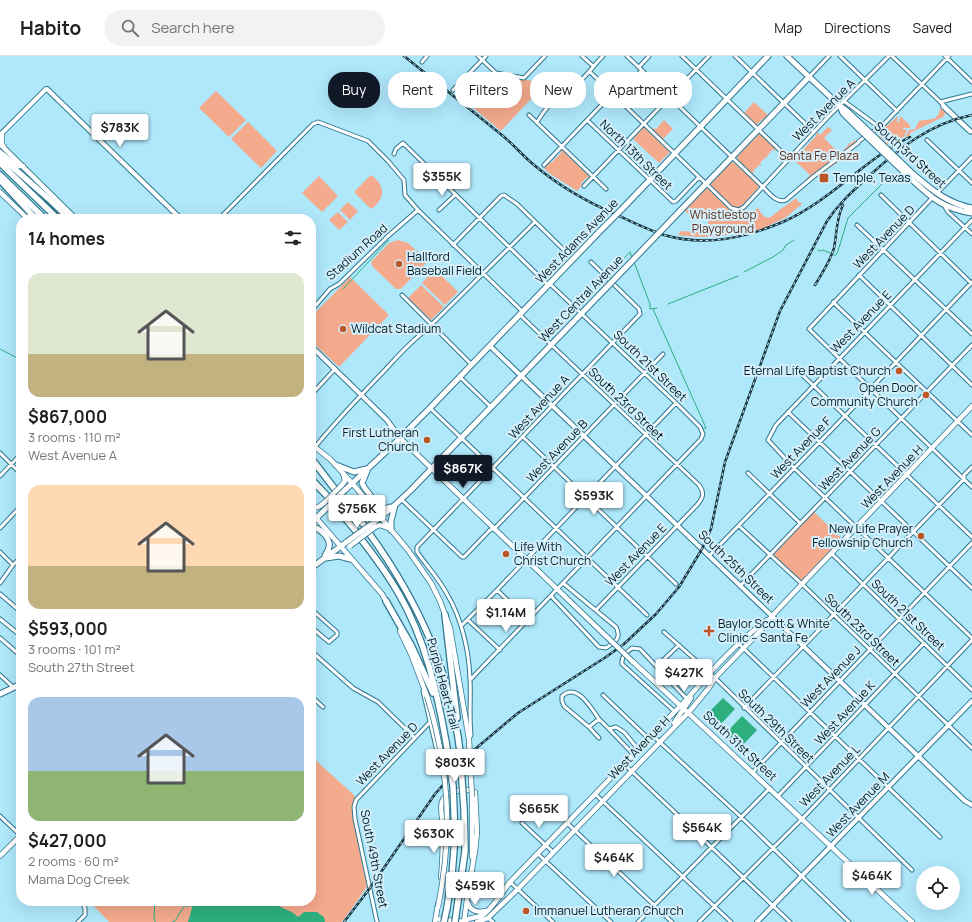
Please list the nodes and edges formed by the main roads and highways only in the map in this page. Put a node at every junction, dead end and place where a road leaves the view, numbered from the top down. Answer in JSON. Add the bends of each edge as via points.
{"nodes":[{"id":1,"x":768,"y":56,"type":"edge"},
{"id":2,"x":789,"y":57,"type":"edge"},
{"id":3,"x":809,"y":77,"type":"junction"},
{"id":4,"x":2,"y":134,"type":"edge"},
{"id":5,"x":0,"y":144,"type":"edge"},
{"id":6,"x":4,"y":148,"type":"junction"},
{"id":7,"x":0,"y":152,"type":"edge"},
{"id":8,"x":0,"y":156,"type":"edge"},
{"id":9,"x":0,"y":163,"type":"edge"},
{"id":10,"x":23,"y":166,"type":"junction"},
{"id":11,"x":0,"y":175,"type":"edge"},
{"id":12,"x":911,"y":175,"type":"junction"},
{"id":13,"x":0,"y":180,"type":"edge"},
{"id":14,"x":0,"y":192,"type":"edge"},
{"id":15,"x":972,"y":208,"type":"edge"},
{"id":16,"x":23,"y":214,"type":"edge"},
{"id":17,"x":31,"y":214,"type":"edge"},
{"id":18,"x":41,"y":214,"type":"edge"},
{"id":19,"x":53,"y":214,"type":"edge"},
{"id":20,"x":65,"y":214,"type":"edge"},
{"id":21,"x":71,"y":214,"type":"edge"},
{"id":22,"x":972,"y":214,"type":"edge"},
{"id":23,"x":972,"y":406,"type":"edge"},
{"id":24,"x":400,"y":438,"type":"junction"},
{"id":25,"x":316,"y":448,"type":"edge"},
{"id":26,"x":316,"y":464,"type":"edge"},
{"id":27,"x":336,"y":465,"type":"junction"},
{"id":28,"x":369,"y":468,"type":"junction"},
{"id":29,"x":316,"y":469,"type":"edge"},
{"id":30,"x":431,"y":469,"type":"junction"},
{"id":31,"x":343,"y":473,"type":"junction"},
{"id":32,"x":352,"y":483,"type":"junction"},
{"id":33,"x":316,"y":484,"type":"edge"},
{"id":34,"x":316,"y":486,"type":"edge"},
{"id":35,"x":343,"y":488,"type":"junction"},
{"id":36,"x":322,"y":490,"type":"junction"},
{"id":37,"x":342,"y":499,"type":"dead end"},
{"id":38,"x":327,"y":502,"type":"junction"},
{"id":39,"x":395,"y":505,"type":"junction"},
{"id":40,"x":335,"y":506,"type":"dead end"},
{"id":41,"x":316,"y":508,"type":"edge"},
{"id":42,"x":380,"y":516,"type":"junction"},
{"id":43,"x":316,"y":518,"type":"joint"},
{"id":44,"x":363,"y":524,"type":"dead end"},
{"id":45,"x":374,"y":525,"type":"junction"},
{"id":46,"x":316,"y":528,"type":"edge"},
{"id":47,"x":355,"y":530,"type":"dead end"},
{"id":48,"x":391,"y":530,"type":"junction"},
{"id":49,"x":369,"y":533,"type":"dead end"},
{"id":50,"x":361,"y":539,"type":"dead end"},
{"id":51,"x":349,"y":543,"type":"junction"},
{"id":52,"x":340,"y":547,"type":"junction"},
{"id":53,"x":323,"y":559,"type":"junction"},
{"id":54,"x":350,"y":559,"type":"junction"},
{"id":55,"x":316,"y":564,"type":"edge"},
{"id":56,"x":386,"y":601,"type":"junction"},
{"id":57,"x":446,"y":616,"type":"junction"},
{"id":58,"x":772,"y":616,"type":"junction"},
{"id":59,"x":16,"y":686,"type":"edge"},
{"id":60,"x":698,"y":686,"type":"junction"},
{"id":61,"x":0,"y":694,"type":"edge"},
{"id":62,"x":682,"y":706,"type":"junction"},
{"id":63,"x":440,"y":709,"type":"junction"},
{"id":64,"x":688,"y":712,"type":"junction"},
{"id":65,"x":671,"y":729,"type":"junction"},
{"id":66,"x":460,"y":752,"type":"junction"},
{"id":67,"x":16,"y":841,"type":"edge"},
{"id":68,"x":0,"y":856,"type":"edge"},
{"id":69,"x":469,"y":887,"type":"junction"},
{"id":70,"x":467,"y":901,"type":"junction"},
{"id":71,"x":438,"y":907,"type":"junction"},
{"id":72,"x":489,"y":909,"type":"junction"},
{"id":73,"x":435,"y":921,"type":"edge"},
{"id":74,"x":444,"y":922,"type":"edge"},
{"id":75,"x":455,"y":922,"type":"edge"},
{"id":76,"x":465,"y":922,"type":"edge"},
{"id":77,"x":477,"y":922,"type":"edge"},
{"id":78,"x":912,"y":922,"type":"edge"}],
"edges":[{"from":1,"to":24,"type":"main road","name":"West Adams Avenue","bridge":true},
{"from":2,"to":3,"type":"main road","name":"South 3rd Street"},
{"from":3,"to":12,"type":"main road","name":"South 3rd Street","bridge":true,"via":[[840,106],[843,113]]},
{"from":3,"to":30,"type":"main road","name":"West Central Avenue","bridge":true},
{"from":4,"to":6,"type":"main road"},
{"from":5,"to":6,"type":"main road"},
{"from":6,"to":10,"type":"main road"},
{"from":7,"to":10,"type":"main road","via":[[16,166]]},
{"from":8,"to":20,"type":"highway"},
{"from":9,"to":19,"type":"highway"},
{"from":10,"to":21,"type":"main road"},
{"from":11,"to":18,"type":"highway"},
{"from":12,"to":15,"type":"main road","name":"South 3rd Street","via":[[951,202]]},
{"from":12,"to":22,"type":"main road","name":"South 3rd Street","via":[[933,198],[944,205]]},
{"from":13,"to":17,"type":"highway"},
{"from":14,"to":16,"type":"main road"},
{"from":23,"to":58,"type":"main road","name":"West Avenue H"},
{"from":24,"to":28,"type":"main road","name":"West Adams Avenue"},
{"from":24,"to":30,"type":"main road","name":"South 31st Street"},
{"from":25,"to":27,"type":"main road"},
{"from":26,"to":29,"type":"highway","via":[[335,489]]},
{"from":27,"to":28,"type":"main road","via":[[354,472]]},
{"from":27,"to":31,"type":"main road"},
{"from":28,"to":32,"type":"main road","name":"West Adams Avenue"},
{"from":28,"to":39,"type":"main road","via":[[362,483],[364,487],[380,507]]},
{"from":30,"to":39,"type":"main road","name":"West Central Avenue"},
{"from":30,"to":62,"type":"main road","name":"South 31st Street","bridge":true},
{"from":31,"to":32,"type":"main road"},
{"from":31,"to":35,"type":"main road"},
{"from":32,"to":35,"type":"main road","name":"West Adams Avenue"},
{"from":32,"to":42,"type":"main road"},
{"from":33,"to":36,"type":"highway"},
{"from":34,"to":36,"type":"highway"},
{"from":35,"to":38,"type":"main road","name":"West Adams Avenue","bridge":true},
{"from":36,"to":38,"type":"highway"},
{"from":37,"to":44,"type":"highway"},
{"from":38,"to":41,"type":"main road"},
{"from":38,"to":43,"type":"main road","name":"West Adams Avenue"},
{"from":39,"to":42,"type":"main road","name":"West Central Avenue"},
{"from":39,"to":48,"type":"main road"},
{"from":40,"to":47,"type":"highway"},
{"from":42,"to":45,"type":"main road","name":"West Central Avenue"},
{"from":42,"to":48,"type":"main road"},
{"from":43,"to":52,"type":"main road"},
{"from":45,"to":48,"type":"main road"},
{"from":45,"to":51,"type":"main road","name":"West Central Avenue","bridge":true},
{"from":46,"to":53,"type":"main road","via":[[329,543]]},
{"from":48,"to":57,"type":"main road","via":[[424,572]]},
{"from":49,"to":66,"type":"highway","name":"Purple Heart Trail","via":[[409,594],[438,658],[455,720]]},
{"from":50,"to":63,"type":"highway","name":"Purple Heart Trail","via":[[395,587],[416,628]]},
{"from":51,"to":52,"type":"main road","name":"West Central Avenue"},
{"from":51,"to":54,"type":"main road"},
{"from":52,"to":53,"type":"main road"},
{"from":52,"to":54,"type":"main road"},
{"from":53,"to":54,"type":"main road","via":[[339,556]]},
{"from":53,"to":55,"type":"main road"},
{"from":54,"to":56,"type":"main road"},
{"from":56,"to":63,"type":"highway","via":[[411,644]]},
{"from":56,"to":71,"type":"main road","bridge":true,"via":[[419,673],[439,744],[447,799],[447,847],[444,881]]},
{"from":57,"to":66,"type":"highway"},
{"from":57,"to":69,"type":"main road","bridge":true,"via":[[469,739],[472,797]]},
{"from":58,"to":60,"type":"main road","name":"West Avenue H","via":[[739,644]]},
{"from":58,"to":64,"type":"main road","name":"West Avenue H","via":[[744,649],[714,678]]},
{"from":59,"to":61,"type":"main road"},
{"from":60,"to":62,"type":"main road"},
{"from":60,"to":62,"type":"main road","name":"West Avenue H"},
{"from":62,"to":64,"type":"main road","name":"South 31st Street"},
{"from":62,"to":65,"type":"main road"},
{"from":62,"to":72,"type":"main road","name":"West Avenue H","via":[[674,711],[510,882]]},
{"from":63,"to":74,"type":"highway","name":"Purple Heart Trail","bridge":true,"via":[[453,786],[455,836]]},
{"from":64,"to":65,"type":"main road","name":"West Avenue H"},
{"from":64,"to":78,"type":"main road","name":"South 31st Street"},
{"from":65,"to":77,"type":"main road","name":"West Avenue H","via":[[518,889],[488,918]]},
{"from":66,"to":75,"type":"highway","name":"Purple Heart Trail","bridge":true,"via":[[465,851]]},
{"from":67,"to":68,"type":"main road"},
{"from":69,"to":70,"type":"main road"},
{"from":69,"to":71,"type":"main road","via":[[477,832],[474,792],[466,789],[454,792],[442,802],[442,869]]},
{"from":70,"to":72,"type":"main road","via":[[468,906],[476,912],[485,912]]},
{"from":70,"to":76,"type":"main road"},
{"from":71,"to":73,"type":"main road"},
{"from":72,"to":76,"type":"main road","name":"West Avenue H","via":[[484,914]]},
{"from":73,"to":76,"type":"main road","name":"West Avenue H"}]}
